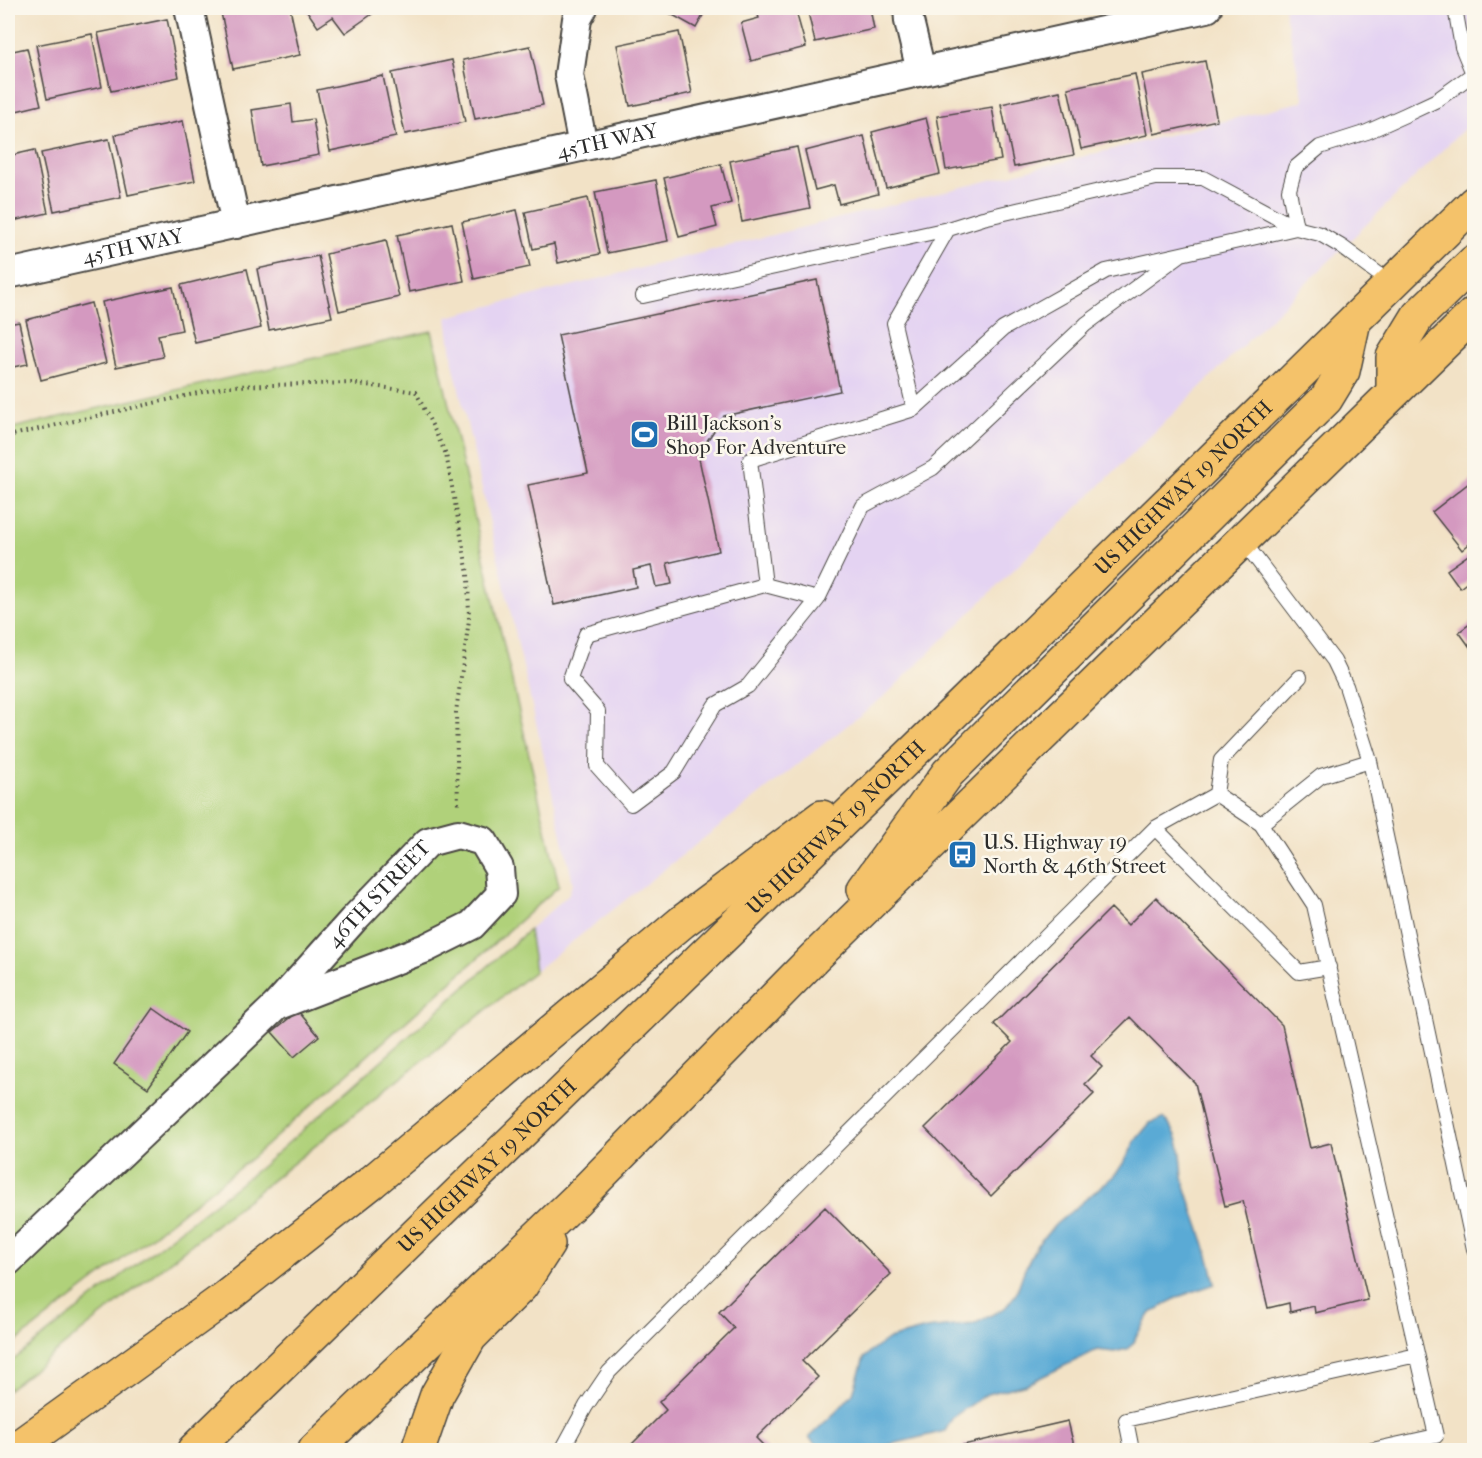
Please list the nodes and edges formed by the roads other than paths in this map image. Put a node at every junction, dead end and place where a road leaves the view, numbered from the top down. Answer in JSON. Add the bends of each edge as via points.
{"nodes":[{"id":1,"x":189,"y":8,"type":"edge"},
{"id":2,"x":583,"y":8,"type":"edge"},
{"id":3,"x":908,"y":8,"type":"edge"},
{"id":4,"x":1207,"y":8,"type":"edge"},
{"id":5,"x":1455,"y":8,"type":"edge"},
{"id":6,"x":921,"y":71,"type":"junction"},
{"id":7,"x":1474,"y":75,"type":"edge"},
{"id":8,"x":583,"y":146,"type":"junction"},
{"id":9,"x":1474,"y":203,"type":"edge"},
{"id":10,"x":236,"y":224,"type":"junction"},
{"id":11,"x":1296,"y":228,"type":"junction"},
{"id":12,"x":948,"y":229,"type":"junction"},
{"id":13,"x":1180,"y":255,"type":"junction"},
{"id":14,"x":1474,"y":262,"type":"edge"},
{"id":15,"x":8,"y":274,"type":"edge"},
{"id":16,"x":1392,"y":284,"type":"junction"},
{"id":17,"x":643,"y":296,"type":"dead end"},
{"id":18,"x":1474,"y":314,"type":"edge"},
{"id":19,"x":1354,"y":321,"type":"junction"},
{"id":20,"x":1393,"y":392,"type":"junction"},
{"id":21,"x":914,"y":409,"type":"junction"},
{"id":22,"x":1243,"y":541,"type":"junction"},
{"id":23,"x":765,"y":585,"type":"junction"},
{"id":24,"x":818,"y":599,"type":"junction"},
{"id":25,"x":1300,"y":677,"type":"dead end"},
{"id":26,"x":938,"y":729,"type":"junction"},
{"id":27,"x":1370,"y":761,"type":"junction"},
{"id":28,"x":1216,"y":795,"type":"junction"},
{"id":29,"x":1261,"y":824,"type":"junction"},
{"id":30,"x":1155,"y":828,"type":"junction"},
{"id":31,"x":814,"y":958,"type":"junction"},
{"id":32,"x":1329,"y":967,"type":"junction"},
{"id":33,"x":276,"y":1006,"type":"junction"},
{"id":34,"x":577,"y":1199,"type":"junction"},
{"id":35,"x":1474,"y":1249,"type":"edge"},
{"id":36,"x":8,"y":1261,"type":"edge"},
{"id":37,"x":1417,"y":1355,"type":"junction"},
{"id":38,"x":14,"y":1450,"type":"edge"},
{"id":39,"x":194,"y":1450,"type":"edge"},
{"id":40,"x":315,"y":1450,"type":"edge"},
{"id":41,"x":418,"y":1450,"type":"edge"},
{"id":42,"x":561,"y":1450,"type":"edge"},
{"id":43,"x":1132,"y":1450,"type":"edge"},
{"id":44,"x":1372,"y":1450,"type":"edge"}],
"edges":[{"from":1,"to":10,"type":"street"},
{"from":2,"to":8,"type":"street","via":[[577,20],[569,75]]},
{"from":3,"to":6,"type":"street"},
{"from":4,"to":6,"type":"street","name":"45TH WAY"},
{"from":5,"to":7,"type":"lane","via":[[1462,47]]},
{"from":6,"to":8,"type":"street","name":"45TH WAY"},
{"from":7,"to":11,"type":"lane","via":[[1437,100],[1405,115],[1320,147],[1295,168],[1290,190]]},
{"from":8,"to":10,"type":"street","name":"45TH WAY"},
{"from":9,"to":16,"type":"highway","name":"US HIGHWAY 19 NORTH"},
{"from":10,"to":15,"type":"street","name":"45TH WAY"},
{"from":11,"to":12,"type":"lane","via":[[1203,178],[1156,178]]},
{"from":11,"to":13,"type":"lane"},
{"from":11,"to":16,"type":"lane","via":[[1320,234]]},
{"from":12,"to":17,"type":"lane"},
{"from":12,"to":21,"type":"lane","via":[[894,323]]},
{"from":13,"to":21,"type":"lane","via":[[1106,271],[1003,329]]},
{"from":13,"to":24,"type":"lane","via":[[1086,324],[933,468],[862,507]]},
{"from":14,"to":20,"type":"highway","via":[[1418,316],[1393,357]]},
{"from":16,"to":19,"type":"highway","name":"US HIGHWAY 19 NORTH"},
{"from":18,"to":20,"type":"highway"},
{"from":19,"to":26,"type":"highway","name":"US HIGHWAY 19 NORTH"},
{"from":19,"to":31,"type":"highway","via":[[1343,371],[1326,399],[948,773]]},
{"from":20,"to":22,"type":"highway"},
{"from":21,"to":23,"type":"lane","via":[[750,460]]},
{"from":22,"to":27,"type":"lane","via":[[1334,661]]},
{"from":22,"to":31,"type":"highway"},
{"from":23,"to":24,"type":"lane"},
{"from":23,"to":24,"type":"lane","via":[[586,634],[570,679],[598,711],[597,766],[631,804],[674,772],[715,705],[748,686]]},
{"from":25,"to":28,"type":"lane","via":[[1221,760]]},
{"from":26,"to":38,"type":"highway","via":[[682,922],[372,1182],[225,1298]]},
{"from":26,"to":39,"type":"highway","name":"US HIGHWAY 19 NORTH"},
{"from":27,"to":29,"type":"lane","via":[[1321,776]]},
{"from":27,"to":35,"type":"lane"},
{"from":28,"to":29,"type":"lane"},
{"from":28,"to":30,"type":"lane"},
{"from":29,"to":32,"type":"lane","via":[[1314,905]]},
{"from":30,"to":32,"type":"lane","via":[[1299,972]]},
{"from":30,"to":42,"type":"lane","via":[[609,1372]]},
{"from":31,"to":34,"type":"highway"},
{"from":32,"to":37,"type":"lane"},
{"from":33,"to":33,"type":"street","name":"46TH STREET","via":[[428,842],[458,834],[483,841],[499,868],[501,894],[472,925],[426,948]]},
{"from":33,"to":36,"type":"street","name":"46TH STREET"},
{"from":34,"to":40,"type":"highway"},
{"from":34,"to":41,"type":"highway","via":[[521,1286],[470,1337],[437,1395]]},
{"from":37,"to":43,"type":"lane","via":[[1126,1420]]},
{"from":37,"to":44,"type":"lane","via":[[1436,1436]]}]}
